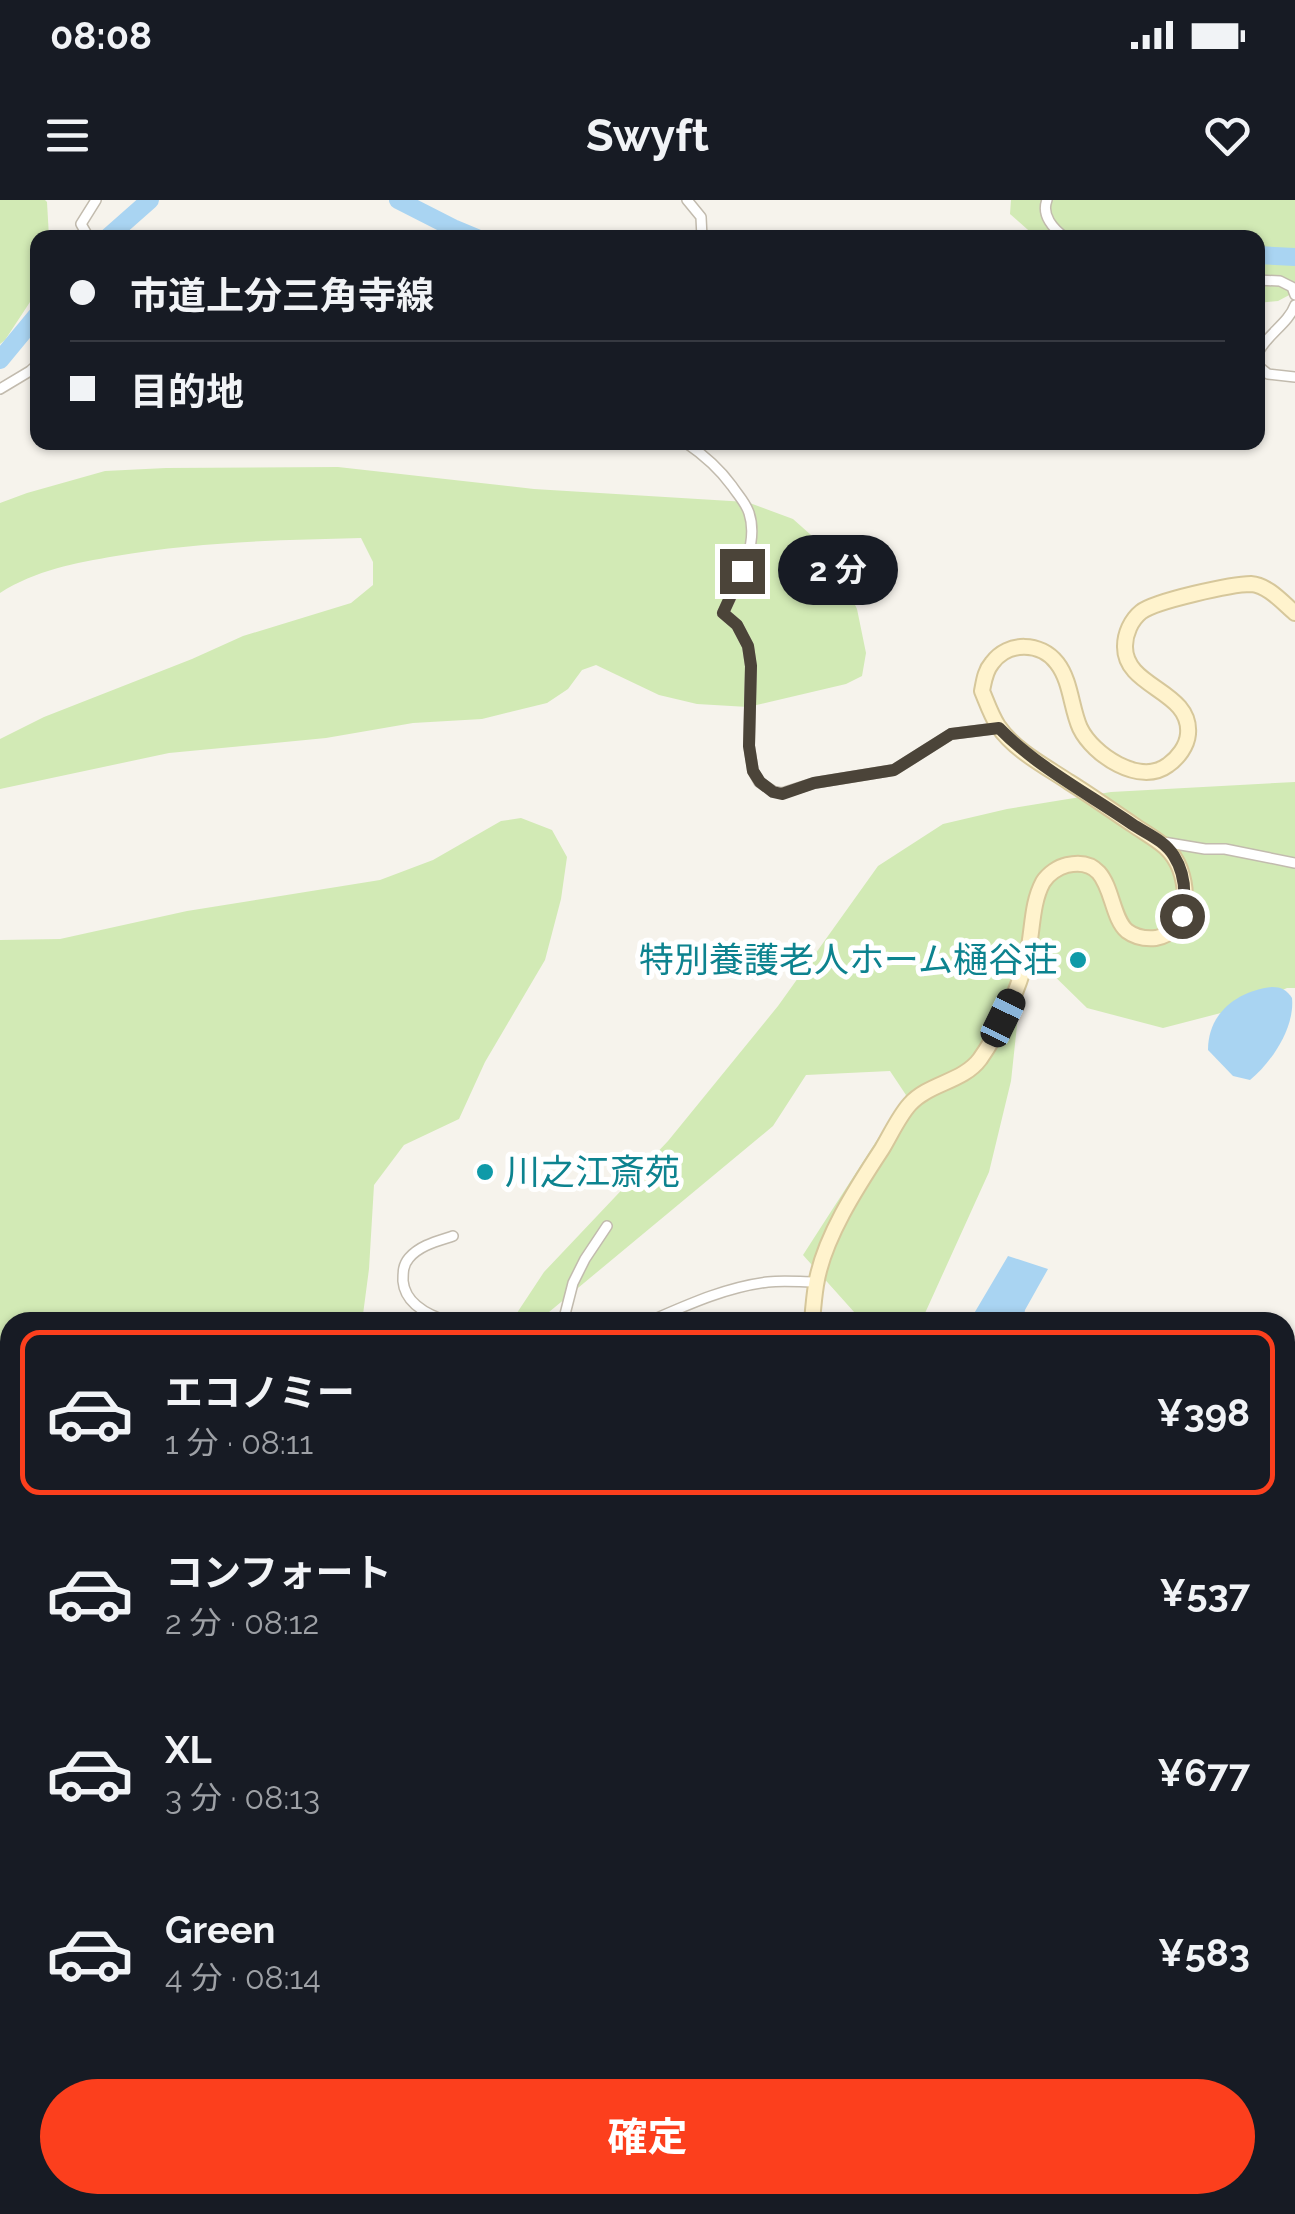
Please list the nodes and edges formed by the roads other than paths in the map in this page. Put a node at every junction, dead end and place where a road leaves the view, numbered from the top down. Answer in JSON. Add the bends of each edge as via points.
{"nodes":[{"id":1,"x":96,"y":200,"type":"edge"},
{"id":2,"x":687,"y":200,"type":"edge"},
{"id":3,"x":1048,"y":200,"type":"edge"},
{"id":4,"x":84,"y":230,"type":"edge"},
{"id":5,"x":701,"y":230,"type":"edge"},
{"id":6,"x":1057,"y":230,"type":"edge"},
{"id":7,"x":1265,"y":280,"type":"edge"},
{"id":8,"x":1295,"y":295,"type":"edge"},
{"id":9,"x":1295,"y":305,"type":"edge"},
{"id":10,"x":1265,"y":341,"type":"edge"},
{"id":11,"x":30,"y":371,"type":"edge"},
{"id":12,"x":1265,"y":372,"type":"edge"},
{"id":13,"x":1295,"y":377,"type":"edge"},
{"id":14,"x":0,"y":389,"type":"edge"},
{"id":15,"x":696,"y":450,"type":"edge"},
{"id":16,"x":1295,"y":613,"type":"edge"},
{"id":17,"x":999,"y":728,"type":"junction"},
{"id":18,"x":1163,"y":842,"type":"junction"},
{"id":19,"x":1295,"y":863,"type":"edge"},
{"id":20,"x":607,"y":1226,"type":"dead end"},
{"id":21,"x":453,"y":1236,"type":"dead end"},
{"id":22,"x":816,"y":1282,"type":"junction"},
{"id":23,"x":426,"y":1312,"type":"edge"},
{"id":24,"x":565,"y":1312,"type":"edge"},
{"id":25,"x":671,"y":1312,"type":"edge"},
{"id":26,"x":813,"y":1312,"type":"edge"}],
"edges":[{"from":1,"to":4,"type":"street","via":[[81,224]]},
{"from":2,"to":5,"type":"street"},
{"from":3,"to":6,"type":"street","via":[[1046,216]]},
{"from":7,"to":8,"type":"street","via":[[1280,280]]},
{"from":9,"to":10,"type":"street"},
{"from":11,"to":14,"type":"street"},
{"from":12,"to":13,"type":"street"},
{"from":15,"to":17,"type":"street","via":[[725,476],[751,520],[742,571],[723,613],[748,646],[749,746],[760,782],[782,794],[894,770],[951,734]]},
{"from":16,"to":17,"type":"street","via":[[1250,584],[1140,613],[1126,636],[1126,658],[1175,702],[1189,730],[1182,750],[1158,771],[1123,767],[1090,742],[1062,670],[1033,648],[1013,648],[989,667],[982,691]]},
{"from":17,"to":18,"type":"street","via":[[1026,753]]},
{"from":18,"to":19,"type":"street"},
{"from":18,"to":22,"type":"street","via":[[1182,872],[1184,900],[1179,924],[1159,938],[1127,931],[1106,883],[1087,866],[1048,875],[1016,990],[988,1045],[968,1071],[910,1104],[830,1240]]},
{"from":20,"to":24,"type":"street","via":[[572,1283]]},
{"from":21,"to":23,"type":"street","via":[[423,1247],[404,1264],[404,1290]]},
{"from":22,"to":25,"type":"street","via":[[746,1286]]},
{"from":22,"to":26,"type":"street"}]}
